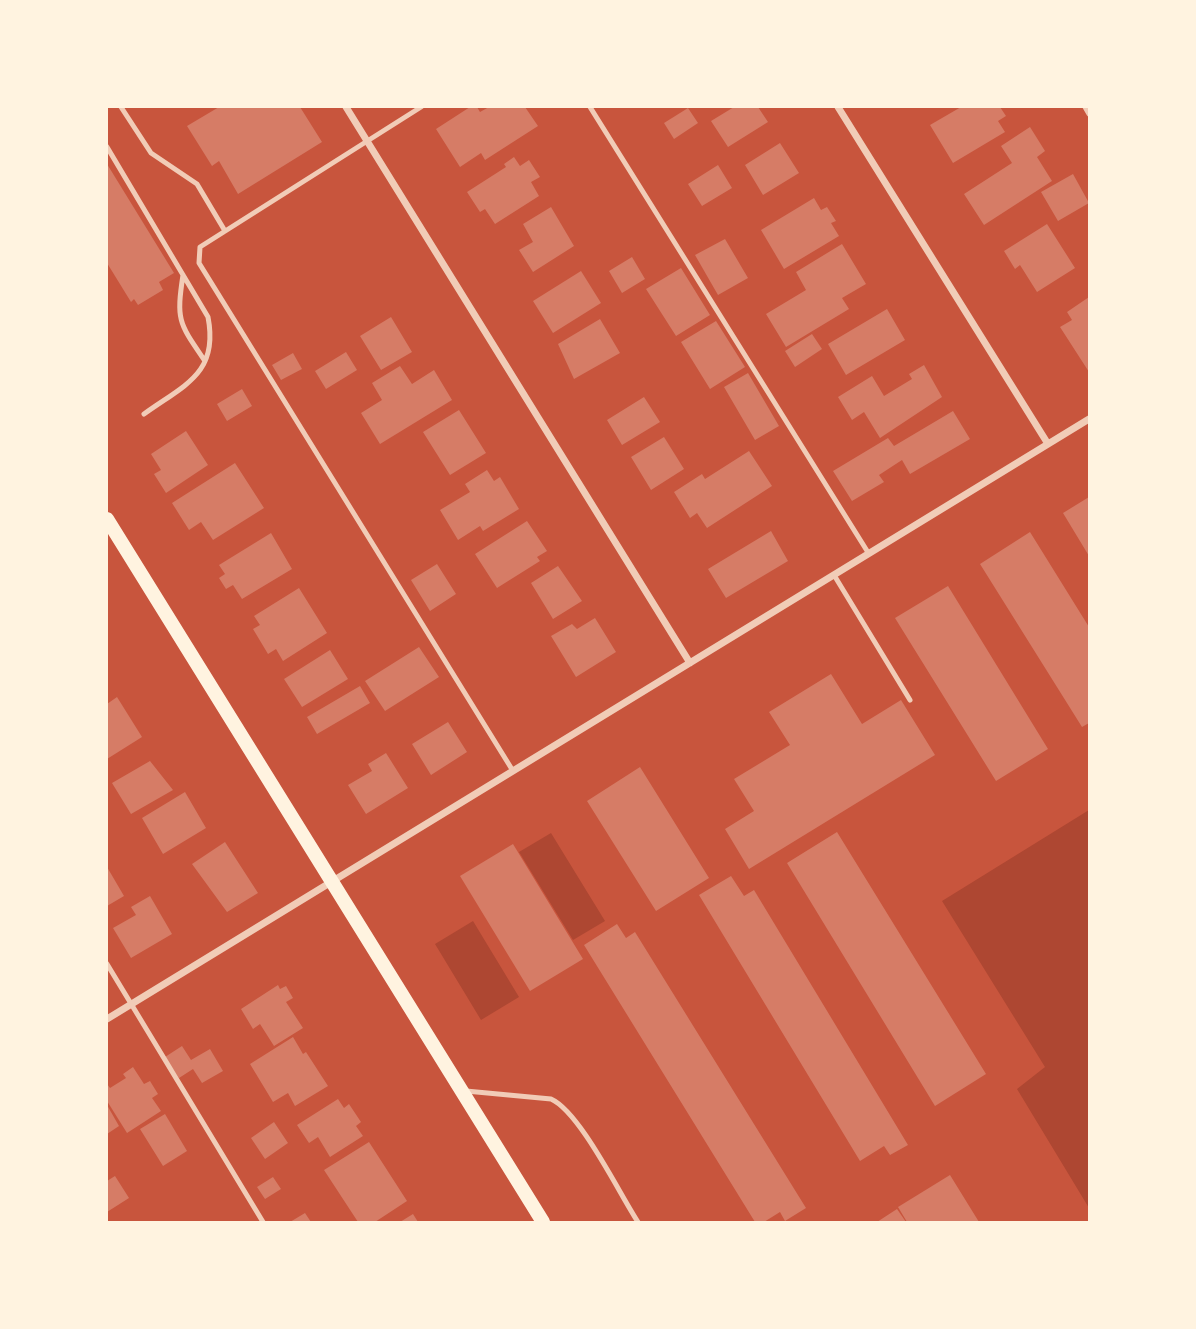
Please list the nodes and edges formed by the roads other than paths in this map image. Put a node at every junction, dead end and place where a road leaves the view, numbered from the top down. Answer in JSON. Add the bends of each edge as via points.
{"nodes":[{"id":1,"x":121,"y":107,"type":"edge"},
{"id":2,"x":346,"y":107,"type":"edge"},
{"id":3,"x":421,"y":107,"type":"edge"},
{"id":4,"x":590,"y":107,"type":"edge"},
{"id":5,"x":838,"y":107,"type":"edge"},
{"id":6,"x":1085,"y":107,"type":"edge"},
{"id":7,"x":1089,"y":114,"type":"edge"},
{"id":8,"x":367,"y":141,"type":"junction"},
{"id":9,"x":107,"y":147,"type":"edge"},
{"id":10,"x":225,"y":230,"type":"junction"},
{"id":11,"x":183,"y":275,"type":"junction"},
{"id":12,"x":205,"y":361,"type":"junction"},
{"id":13,"x":144,"y":414,"type":"dead end"},
{"id":14,"x":1089,"y":419,"type":"edge"},
{"id":15,"x":1048,"y":444,"type":"junction"},
{"id":16,"x":107,"y":519,"type":"edge"},
{"id":17,"x":869,"y":554,"type":"junction"},
{"id":18,"x":834,"y":575,"type":"junction"},
{"id":19,"x":690,"y":663,"type":"junction"},
{"id":20,"x":910,"y":699,"type":"dead end"},
{"id":21,"x":513,"y":771,"type":"junction"},
{"id":22,"x":332,"y":881,"type":"junction"},
{"id":23,"x":107,"y":964,"type":"edge"},
{"id":24,"x":131,"y":1004,"type":"junction"},
{"id":25,"x":107,"y":1019,"type":"edge"},
{"id":26,"x":462,"y":1090,"type":"junction"},
{"id":27,"x":263,"y":1222,"type":"edge"},
{"id":28,"x":543,"y":1222,"type":"edge"},
{"id":29,"x":638,"y":1222,"type":"edge"}],
"edges":[{"from":1,"to":10,"type":"lane","via":[[150,153],[197,184]]},
{"from":2,"to":8,"type":"street"},
{"from":3,"to":8,"type":"lane"},
{"from":4,"to":17,"type":"lane"},
{"from":5,"to":15,"type":"street"},
{"from":6,"to":7,"type":"lane"},
{"from":8,"to":10,"type":"lane"},
{"from":8,"to":19,"type":"street"},
{"from":9,"to":11,"type":"lane"},
{"from":10,"to":21,"type":"lane","via":[[200,247],[199,263]]},
{"from":11,"to":12,"type":"lane","via":[[177,311]]},
{"from":11,"to":12,"type":"lane","via":[[208,317],[212,341]]},
{"from":12,"to":13,"type":"lane","via":[[201,373]]},
{"from":14,"to":15,"type":"street"},
{"from":15,"to":17,"type":"street"},
{"from":16,"to":22,"type":"main road"},
{"from":17,"to":18,"type":"street"},
{"from":18,"to":19,"type":"street"},
{"from":18,"to":20,"type":"lane"},
{"from":19,"to":21,"type":"street"},
{"from":21,"to":22,"type":"street"},
{"from":22,"to":24,"type":"street"},
{"from":22,"to":26,"type":"main road"},
{"from":23,"to":24,"type":"lane"},
{"from":24,"to":25,"type":"street"},
{"from":24,"to":27,"type":"lane"},
{"from":26,"to":28,"type":"main road"},
{"from":26,"to":29,"type":"lane","via":[[561,1103]]}]}
